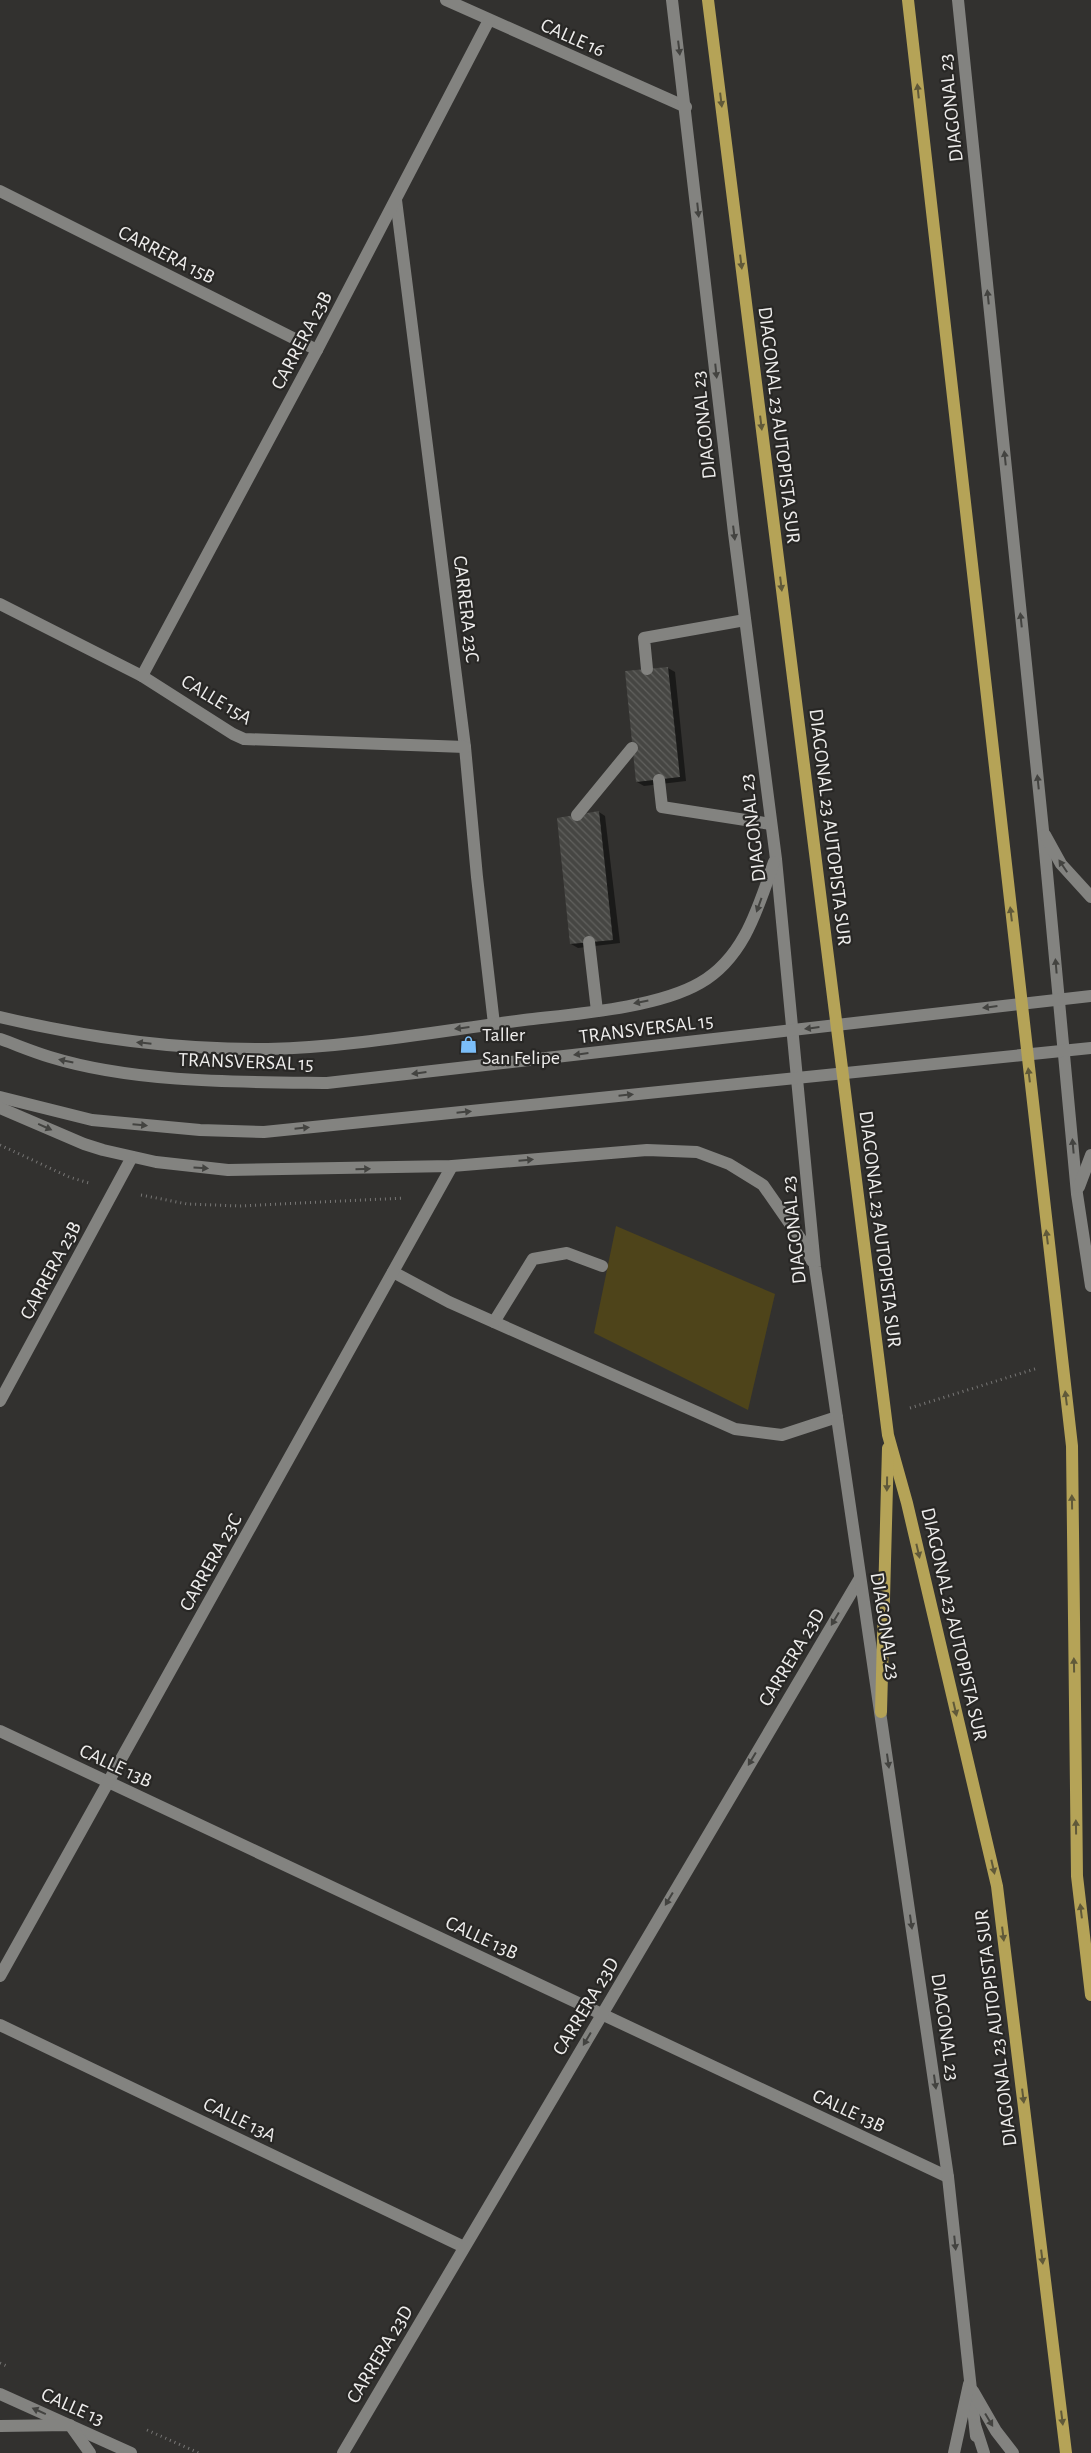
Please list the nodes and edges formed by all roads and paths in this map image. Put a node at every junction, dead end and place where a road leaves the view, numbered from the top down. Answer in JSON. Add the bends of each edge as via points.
{"nodes":[{"id":1,"x":446,"y":0,"type":"edge"},
{"id":2,"x":672,"y":0,"type":"edge"},
{"id":3,"x":708,"y":0,"type":"edge"},
{"id":4,"x":908,"y":0,"type":"edge"},
{"id":5,"x":958,"y":0,"type":"edge"},
{"id":6,"x":489,"y":20,"type":"junction"},
{"id":7,"x":686,"y":107,"type":"junction"},
{"id":8,"x":0,"y":191,"type":"edge"},
{"id":9,"x":396,"y":200,"type":"junction"},
{"id":10,"x":317,"y":350,"type":"junction"},
{"id":11,"x":0,"y":604,"type":"edge"},
{"id":12,"x":746,"y":620,"type":"junction"},
{"id":13,"x":647,"y":669,"type":"dead end"},
{"id":14,"x":142,"y":676,"type":"junction"},
{"id":15,"x":465,"y":746,"type":"junction"},
{"id":16,"x":632,"y":748,"type":"dead end"},
{"id":17,"x":659,"y":780,"type":"dead end"},
{"id":18,"x":577,"y":815,"type":"dead end"},
{"id":19,"x":771,"y":824,"type":"junction"},
{"id":20,"x":1043,"y":830,"type":"junction"},
{"id":21,"x":776,"y":859,"type":"junction"},
{"id":22,"x":1091,"y":897,"type":"edge"},
{"id":23,"x":589,"y":942,"type":"dead end"},
{"id":24,"x":1091,"y":996,"type":"edge"},
{"id":25,"x":597,"y":1011,"type":"junction"},
{"id":26,"x":0,"y":1017,"type":"edge"},
{"id":27,"x":494,"y":1024,"type":"junction"},
{"id":28,"x":0,"y":1039,"type":"edge"},
{"id":29,"x":1091,"y":1048,"type":"edge"},
{"id":30,"x":0,"y":1097,"type":"edge"},
{"id":31,"x":0,"y":1108,"type":"edge"},
{"id":32,"x":1091,"y":1155,"type":"edge"},
{"id":33,"x":132,"y":1157,"type":"junction"},
{"id":34,"x":452,"y":1166,"type":"junction"},
{"id":35,"x":1077,"y":1194,"type":"junction"},
{"id":36,"x":602,"y":1266,"type":"dead end"},
{"id":37,"x":815,"y":1267,"type":"junction"},
{"id":38,"x":393,"y":1272,"type":"junction"},
{"id":39,"x":1091,"y":1286,"type":"edge"},
{"id":40,"x":494,"y":1322,"type":"junction"},
{"id":41,"x":1042,"y":1366,"type":"dead end"},
{"id":42,"x":0,"y":1401,"type":"edge"},
{"id":43,"x":901,"y":1412,"type":"dead end"},
{"id":44,"x":837,"y":1417,"type":"junction"},
{"id":45,"x":888,"y":1436,"type":"junction"},
{"id":46,"x":860,"y":1578,"type":"junction"},
{"id":47,"x":881,"y":1712,"type":"junction"},
{"id":48,"x":0,"y":1731,"type":"edge"},
{"id":49,"x":109,"y":1782,"type":"junction"},
{"id":50,"x":0,"y":1976,"type":"edge"},
{"id":51,"x":1091,"y":1995,"type":"edge"},
{"id":52,"x":602,"y":2014,"type":"junction"},
{"id":53,"x":0,"y":2025,"type":"edge"},
{"id":54,"x":948,"y":2177,"type":"junction"},
{"id":55,"x":464,"y":2247,"type":"junction"},
{"id":56,"x":969,"y":2384,"type":"junction"},
{"id":57,"x":0,"y":2394,"type":"edge"},
{"id":58,"x":975,"y":2425,"type":"junction"},
{"id":59,"x":0,"y":2426,"type":"edge"},
{"id":60,"x":70,"y":2426,"type":"junction"},
{"id":61,"x":90,"y":2453,"type":"edge"},
{"id":62,"x":131,"y":2453,"type":"edge"},
{"id":63,"x":343,"y":2453,"type":"edge"},
{"id":64,"x":954,"y":2453,"type":"edge"},
{"id":65,"x":978,"y":2453,"type":"edge"},
{"id":66,"x":984,"y":2453,"type":"edge"},
{"id":67,"x":1013,"y":2453,"type":"edge"},
{"id":68,"x":1066,"y":2453,"type":"edge"}],
"edges":[{"from":1,"to":6,"type":"street","name":"CALLE 16"},
{"from":2,"to":7,"type":"street","name":"DIAGONAL 23","one_way":true},
{"from":3,"to":45,"type":"main road","name":"DIAGONAL 23 AUTOPISTA SUR","one_way":true},
{"from":51,"to":4,"type":"main road","one_way":true,"via":[[1077,1876],[1072,1446]]},
{"from":20,"to":5,"type":"street","name":"DIAGONAL 23","one_way":true},
{"from":6,"to":7,"type":"street","name":"CALLE 16"},
{"from":6,"to":9,"type":"street","name":"CARRERA 23B"},
{"from":7,"to":12,"type":"street","name":"DIAGONAL 23","one_way":true},
{"from":8,"to":10,"type":"street","name":"CARRERA 15B"},
{"from":9,"to":10,"type":"street","name":"CARRERA 23B"},
{"from":9,"to":15,"type":"street","name":"CARRERA 23C"},
{"from":10,"to":14,"type":"street","name":"CARRERA 23B"},
{"from":11,"to":14,"type":"street","name":"CALLE 15A"},
{"from":12,"to":13,"type":"street","via":[[644,638]]},
{"from":12,"to":19,"type":"street","name":"DIAGONAL 23"},
{"from":14,"to":15,"type":"street","name":"CALLE 15A","via":[[244,739]]},
{"from":15,"to":27,"type":"street","name":"CARRERA 23C"},
{"from":16,"to":18,"type":"street"},
{"from":17,"to":19,"type":"street","via":[[662,807]]},
{"from":19,"to":21,"type":"street","name":"DIAGONAL 23"},
{"from":22,"to":20,"type":"street","one_way":true,"via":[[1061,864]]},
{"from":35,"to":20,"type":"street","name":"DIAGONAL 23","one_way":true},
{"from":21,"to":25,"type":"street","one_way":true,"via":[[754,920],[732,957],[718,971],[681,992]]},
{"from":21,"to":37,"type":"street","name":"DIAGONAL 23"},
{"from":23,"to":25,"type":"street"},
{"from":24,"to":28,"type":"street","name":"TRANSVERSAL 15","one_way":true,"via":[[327,1083],[212,1081],[114,1071],[52,1058]]},
{"from":25,"to":27,"type":"street"},
{"from":27,"to":26,"type":"street","one_way":true,"via":[[311,1046],[202,1048],[92,1037]]},
{"from":30,"to":29,"type":"street","one_way":true,"via":[[92,1120],[264,1132]]},
{"from":31,"to":33,"type":"street","one_way":true,"via":[[84,1144]]},
{"from":32,"to":35,"type":"street"},
{"from":33,"to":34,"type":"street","one_way":true,"via":[[228,1170]]},
{"from":33,"to":42,"type":"street","name":"CARRERA 23B"},
{"from":34,"to":37,"type":"street","one_way":true,"via":[[647,1150],[712,1156],[763,1185],[802,1241]]},
{"from":34,"to":38,"type":"street","name":"CARRERA 23C"},
{"from":35,"to":39,"type":"street","name":"DIAGONAL 23"},
{"from":36,"to":40,"type":"street","via":[[567,1253],[533,1259]]},
{"from":37,"to":44,"type":"street","name":"DIAGONAL 23"},
{"from":38,"to":40,"type":"street"},
{"from":38,"to":49,"type":"street","name":"CARRERA 23C"},
{"from":40,"to":44,"type":"street","via":[[735,1429],[782,1435]]},
{"from":41,"to":43,"type":"path"},
{"from":44,"to":46,"type":"street","name":"DIAGONAL 23"},
{"from":45,"to":47,"type":"main road","one_way":true},
{"from":45,"to":68,"type":"main road","name":"DIAGONAL 23 AUTOPISTA SUR","one_way":true,"via":[[907,1503],[997,1886]]},
{"from":46,"to":47,"type":"street","name":"DIAGONAL 23"},
{"from":46,"to":52,"type":"street","name":"CARRERA 23D","one_way":true},
{"from":47,"to":54,"type":"street","name":"DIAGONAL 23","one_way":true},
{"from":48,"to":49,"type":"street","name":"CALLE 13B"},
{"from":49,"to":50,"type":"street","name":"CARRERA 23C"},
{"from":49,"to":52,"type":"street","name":"CALLE 13B"},
{"from":52,"to":54,"type":"street","name":"CALLE 13B"},
{"from":52,"to":55,"type":"street","name":"CARRERA 23D","one_way":true},
{"from":53,"to":55,"type":"street","name":"CALLE 13A"},
{"from":54,"to":56,"type":"street","name":"DIAGONAL 23","one_way":true},
{"from":55,"to":63,"type":"street","name":"CARRERA 23D"},
{"from":56,"to":58,"type":"street","name":"DIAGONAL 23"},
{"from":56,"to":64,"type":"street"},
{"from":56,"to":67,"type":"street","one_way":true},
{"from":60,"to":57,"type":"street","name":"CALLE 13","one_way":true},
{"from":58,"to":65,"type":"street","name":"DIAGONAL 23"},
{"from":58,"to":66,"type":"street"},
{"from":59,"to":60,"type":"street"},
{"from":60,"to":61,"type":"street"},
{"from":60,"to":62,"type":"street","name":"CALLE 13"}]}
